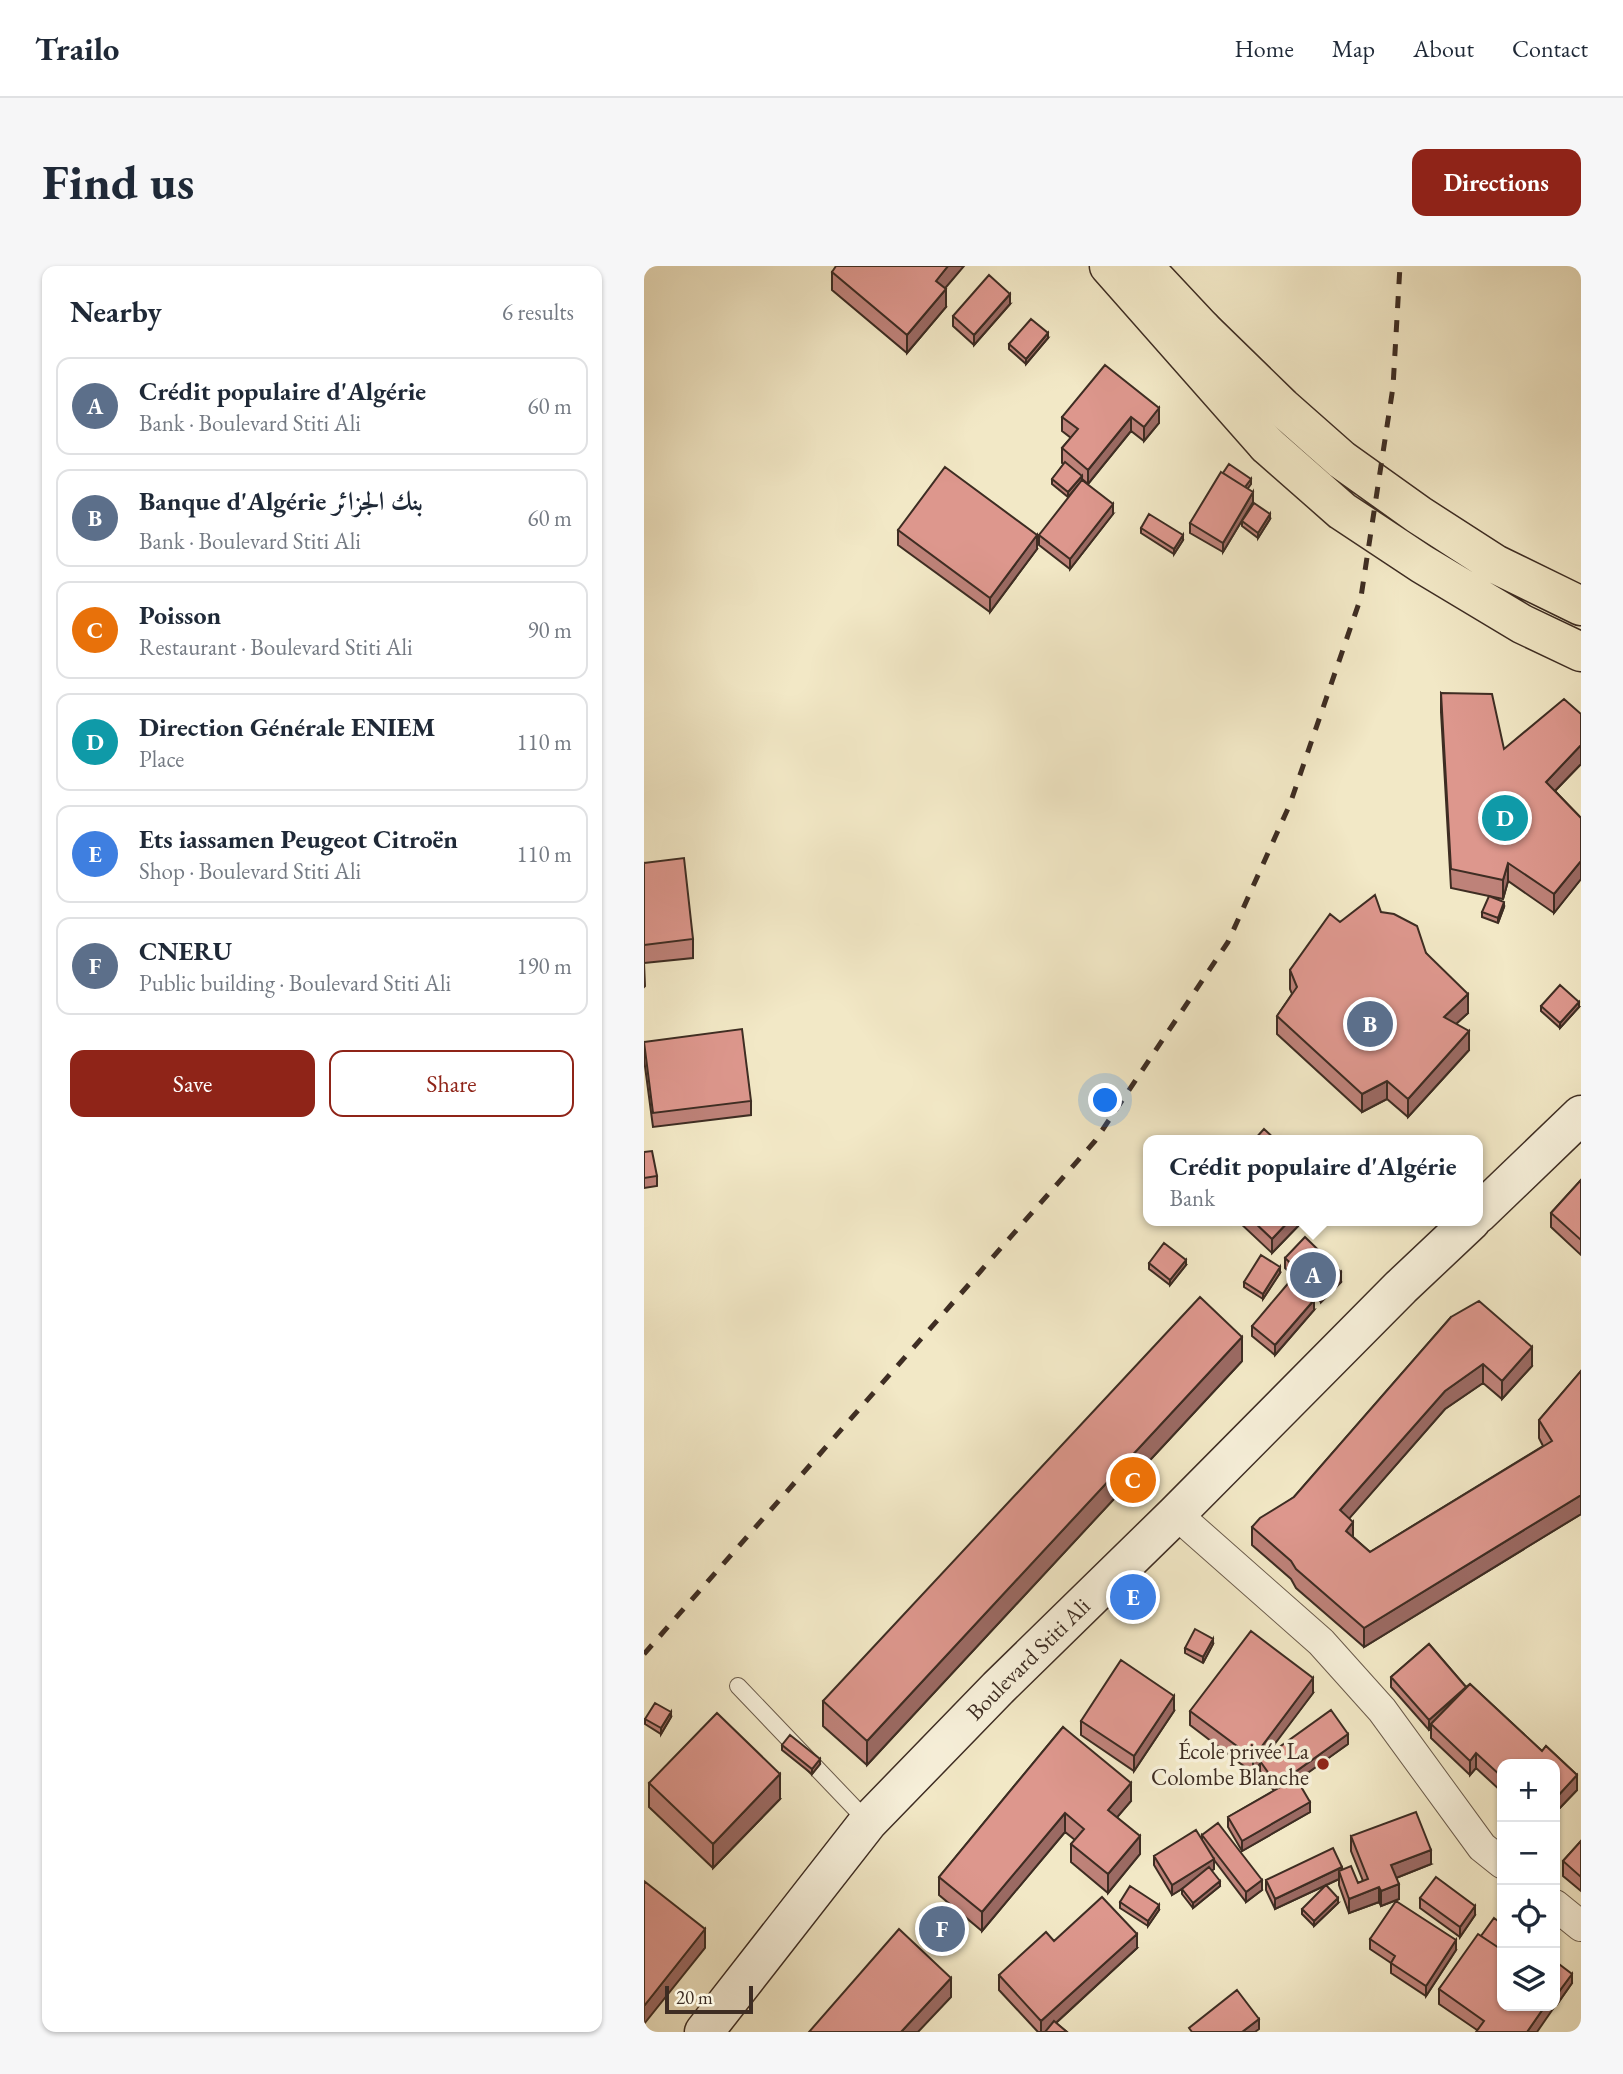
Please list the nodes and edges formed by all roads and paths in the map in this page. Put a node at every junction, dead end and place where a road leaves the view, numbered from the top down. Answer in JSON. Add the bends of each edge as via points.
{"nodes":[{"id":1,"x":1109,"y":266,"type":"edge"},
{"id":2,"x":1143,"y":266,"type":"edge"},
{"id":3,"x":1581,"y":607,"type":"edge"},
{"id":4,"x":1581,"y":652,"type":"edge"},
{"id":5,"x":1581,"y":1115,"type":"edge"},
{"id":6,"x":1483,"y":1209,"type":"edge"},
{"id":7,"x":1466,"y":1226,"type":"edge"},
{"id":8,"x":1176,"y":1514,"type":"junction"},
{"id":9,"x":738,"y":1686,"type":"dead end"},
{"id":10,"x":868,"y":1822,"type":"junction"},
{"id":11,"x":1497,"y":1859,"type":"edge"},
{"id":12,"x":1560,"y":1909,"type":"edge"},
{"id":13,"x":1581,"y":1926,"type":"edge"},
{"id":14,"x":704,"y":2032,"type":"edge"}],
"edges":[{"from":1,"to":4,"type":"main road","via":[[1268,445],[1342,511],[1522,624]]},
{"from":2,"to":3,"type":"main road","via":[[1282,407],[1342,460],[1496,564]]},
{"from":5,"to":6,"type":"main road"},
{"from":7,"to":8,"type":"main road","name":"Boulevard Stiti Ali"},
{"from":8,"to":10,"type":"main road","name":"Boulevard Stiti Ali"},
{"from":8,"to":11,"type":"street","via":[[1321,1642],[1382,1710],[1482,1847]]},
{"from":9,"to":10,"type":"lane"},
{"from":10,"to":14,"type":"main road","name":"Boulevard Stiti Ali"},
{"from":12,"to":13,"type":"street"}]}
